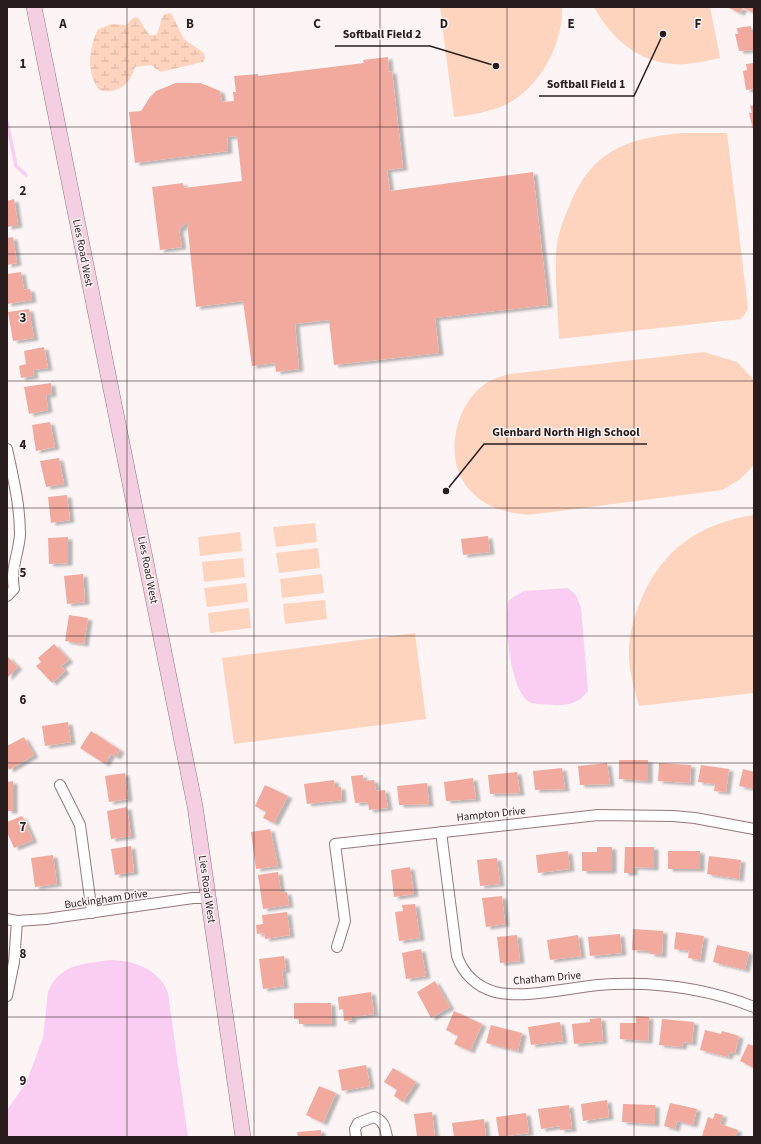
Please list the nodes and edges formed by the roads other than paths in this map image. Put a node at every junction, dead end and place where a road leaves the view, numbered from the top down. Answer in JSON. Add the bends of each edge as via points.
{"nodes":[{"id":1,"x":34,"y":7,"type":"edge"},
{"id":2,"x":7,"y":449,"type":"edge"},
{"id":3,"x":7,"y":596,"type":"edge"},
{"id":4,"x":60,"y":785,"type":"dead end"},
{"id":5,"x":754,"y":829,"type":"edge"},
{"id":6,"x":441,"y":832,"type":"junction"},
{"id":7,"x":208,"y":898,"type":"junction"},
{"id":8,"x":92,"y":913,"type":"junction"},
{"id":9,"x":12,"y":920,"type":"edge"},
{"id":10,"x":337,"y":947,"type":"dead end"},
{"id":11,"x":7,"y":996,"type":"edge"},
{"id":12,"x":754,"y":1007,"type":"edge"},
{"id":13,"x":243,"y":1137,"type":"edge"},
{"id":14,"x":356,"y":1137,"type":"edge"},
{"id":15,"x":387,"y":1137,"type":"edge"}],
"edges":[{"from":1,"to":7,"type":"street","name":"Lies Road West","via":[[195,806]]},
{"from":2,"to":3,"type":"street","via":[[18,504],[20,536],[11,576],[14,589]]},
{"from":4,"to":8,"type":"street","via":[[80,826]]},
{"from":5,"to":6,"type":"street","name":"Hampton Drive","via":[[696,818],[636,814]]},
{"from":6,"to":10,"type":"street","name":"Hampton Drive","via":[[335,844],[345,921]]},
{"from":6,"to":12,"type":"street","name":"Chatham Drive","via":[[457,956],[466,973],[485,988],[520,994],[598,985],[650,985],[690,989],[723,996]]},
{"from":7,"to":8,"type":"street","name":"Buckingham Drive"},
{"from":7,"to":13,"type":"street","name":"Lies Road West"},
{"from":8,"to":9,"type":"street","name":"Buckingham Drive"},
{"from":9,"to":11,"type":"street","via":[[14,962]]},
{"from":14,"to":15,"type":"street","via":[[355,1129],[358,1123],[374,1117],[385,1125]]}]}
